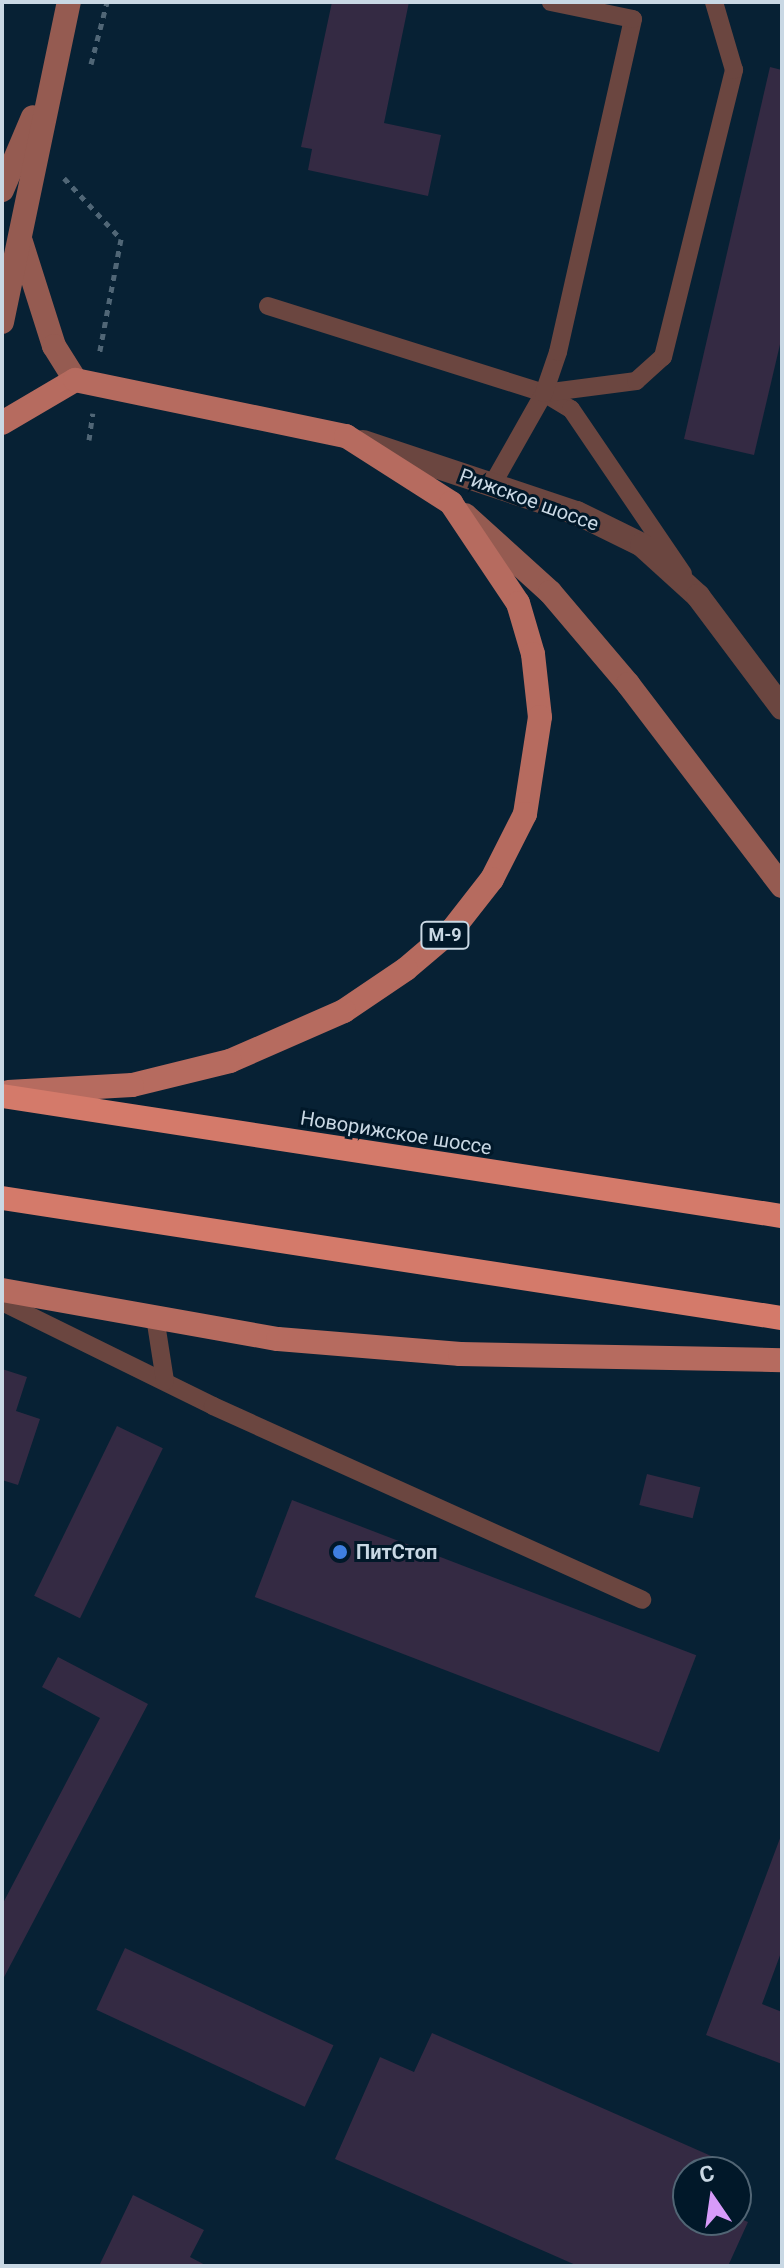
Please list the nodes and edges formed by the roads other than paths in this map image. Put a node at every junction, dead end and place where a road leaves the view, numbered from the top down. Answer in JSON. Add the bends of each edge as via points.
{"nodes":[{"id":1,"x":69,"y":2,"type":"edge"},
{"id":2,"x":551,"y":2,"type":"edge"},
{"id":3,"x":714,"y":2,"type":"edge"},
{"id":4,"x":51,"y":74,"type":"junction"},
{"id":5,"x":2,"y":190,"type":"edge"},
{"id":6,"x":21,"y":240,"type":"junction"},
{"id":7,"x":268,"y":306,"type":"dead end"},
{"id":8,"x":2,"y":322,"type":"edge"},
{"id":9,"x":86,"y":383,"type":"junction"},
{"id":10,"x":544,"y":393,"type":"junction"},
{"id":11,"x":2,"y":423,"type":"edge"},
{"id":12,"x":346,"y":436,"type":"junction"},
{"id":13,"x":492,"y":485,"type":"junction"},
{"id":14,"x":451,"y":503,"type":"junction"},
{"id":15,"x":698,"y":596,"type":"junction"},
{"id":16,"x":782,"y":708,"type":"edge"},
{"id":17,"x":782,"y":886,"type":"edge"},
{"id":18,"x":2,"y":1094,"type":"edge"},
{"id":19,"x":2,"y":1198,"type":"edge"},
{"id":20,"x":782,"y":1216,"type":"edge"},
{"id":21,"x":2,"y":1290,"type":"edge"},
{"id":22,"x":2,"y":1302,"type":"edge"},
{"id":23,"x":155,"y":1317,"type":"junction"},
{"id":24,"x":782,"y":1318,"type":"edge"},
{"id":25,"x":782,"y":1360,"type":"edge"},
{"id":26,"x":165,"y":1381,"type":"junction"},
{"id":27,"x":642,"y":1600,"type":"dead end"}],
"edges":[{"from":1,"to":4,"type":"main road"},
{"from":2,"to":10,"type":"lane","via":[[633,19],[558,352]]},
{"from":3,"to":10,"type":"lane","via":[[734,70],[663,357],[636,381]]},
{"from":4,"to":5,"type":"main road"},
{"from":4,"to":6,"type":"main road"},
{"from":6,"to":8,"type":"main road"},
{"from":6,"to":9,"type":"main road","via":[[54,346]]},
{"from":7,"to":10,"type":"lane"},
{"from":9,"to":11,"type":"main road"},
{"from":9,"to":12,"type":"main road"},
{"from":10,"to":13,"type":"lane"},
{"from":10,"to":15,"type":"lane","via":[[571,409]]},
{"from":12,"to":13,"type":"street","name":"Рижское шоссе"},
{"from":12,"to":14,"type":"main road","number":"М-9"},
{"from":13,"to":15,"type":"street","name":"Рижское шоссе","via":[[577,513],[642,545]]},
{"from":14,"to":17,"type":"main road","number":"М-9","via":[[550,592],[628,684]]},
{"from":14,"to":18,"type":"main road","number":"М-9","via":[[518,603],[533,654],[540,717],[525,814],[492,879],[453,929],[344,1011],[230,1061],[132,1085]]},
{"from":15,"to":16,"type":"street","name":"Рижское шоссе"},
{"from":18,"to":20,"type":"highway","name":"Новорижское шоссе","number":"М-9"},
{"from":19,"to":24,"type":"highway"},
{"from":21,"to":23,"type":"main road"},
{"from":22,"to":26,"type":"lane"},
{"from":23,"to":25,"type":"main road","via":[[278,1339],[460,1354]]},
{"from":23,"to":26,"type":"lane"},
{"from":26,"to":27,"type":"lane"}]}
